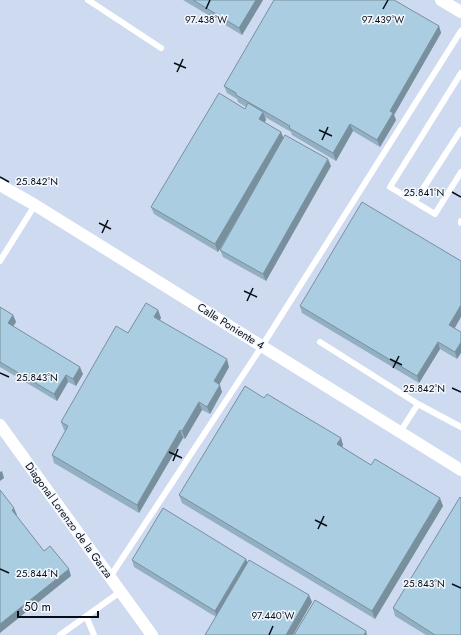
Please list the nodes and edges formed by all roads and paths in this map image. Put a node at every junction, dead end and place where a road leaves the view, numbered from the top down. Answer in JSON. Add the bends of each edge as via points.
{"nodes":[{"id":1,"x":88,"y":0,"type":"edge"},
{"id":2,"x":441,"y":0,"type":"edge"},
{"id":3,"x":461,"y":12,"type":"edge"},
{"id":4,"x":461,"y":31,"type":"edge"},
{"id":5,"x":161,"y":48,"type":"dead end"},
{"id":6,"x":461,"y":73,"type":"edge"},
{"id":7,"x":461,"y":130,"type":"edge"},
{"id":8,"x":461,"y":172,"type":"edge"},
{"id":9,"x":0,"y":185,"type":"edge"},
{"id":10,"x":414,"y":201,"type":"junction"},
{"id":11,"x":35,"y":205,"type":"junction"},
{"id":12,"x":0,"y":260,"type":"edge"},
{"id":13,"x":320,"y":342,"type":"dead end"},
{"id":14,"x":262,"y":346,"type":"junction"},
{"id":15,"x":418,"y":404,"type":"junction"},
{"id":16,"x":0,"y":425,"type":"edge"},
{"id":17,"x":461,"y":427,"type":"edge"},
{"id":18,"x":400,"y":432,"type":"junction"},
{"id":19,"x":461,"y":470,"type":"edge"},
{"id":20,"x":110,"y":577,"type":"junction"},
{"id":21,"x":120,"y":592,"type":"junction"},
{"id":22,"x":86,"y":616,"type":"junction"},
{"id":23,"x":60,"y":635,"type":"edge"},
{"id":24,"x":94,"y":635,"type":"edge"},
{"id":25,"x":152,"y":635,"type":"edge"}],
"edges":[{"from":1,"to":5,"type":"lane"},
{"from":2,"to":3,"type":"street"},
{"from":4,"to":14,"type":"lane"},
{"from":6,"to":10,"type":"lane","via":[[390,187]]},
{"from":7,"to":10,"type":"lane"},
{"from":8,"to":10,"type":"lane","via":[[435,214]]},
{"from":9,"to":11,"type":"street","name":"Calle Poniente 4"},
{"from":11,"to":12,"type":"lane"},
{"from":11,"to":14,"type":"street","name":"Calle Poniente 4"},
{"from":13,"to":15,"type":"lane"},
{"from":14,"to":18,"type":"street","name":"Calle Poniente 4"},
{"from":14,"to":20,"type":"lane"},
{"from":15,"to":17,"type":"lane"},
{"from":15,"to":18,"type":"lane"},
{"from":16,"to":20,"type":"street","name":"Diagonal Lorenzo de la Garza"},
{"from":18,"to":19,"type":"street","name":"Calle Poniente 4"},
{"from":20,"to":21,"type":"street","name":"Diagonal Lorenzo de la Garza"},
{"from":21,"to":22,"type":"lane"},
{"from":21,"to":25,"type":"street","name":"Diagonal Lorenzo de la Garza"},
{"from":22,"to":23,"type":"lane"},
{"from":22,"to":24,"type":"lane"}]}
